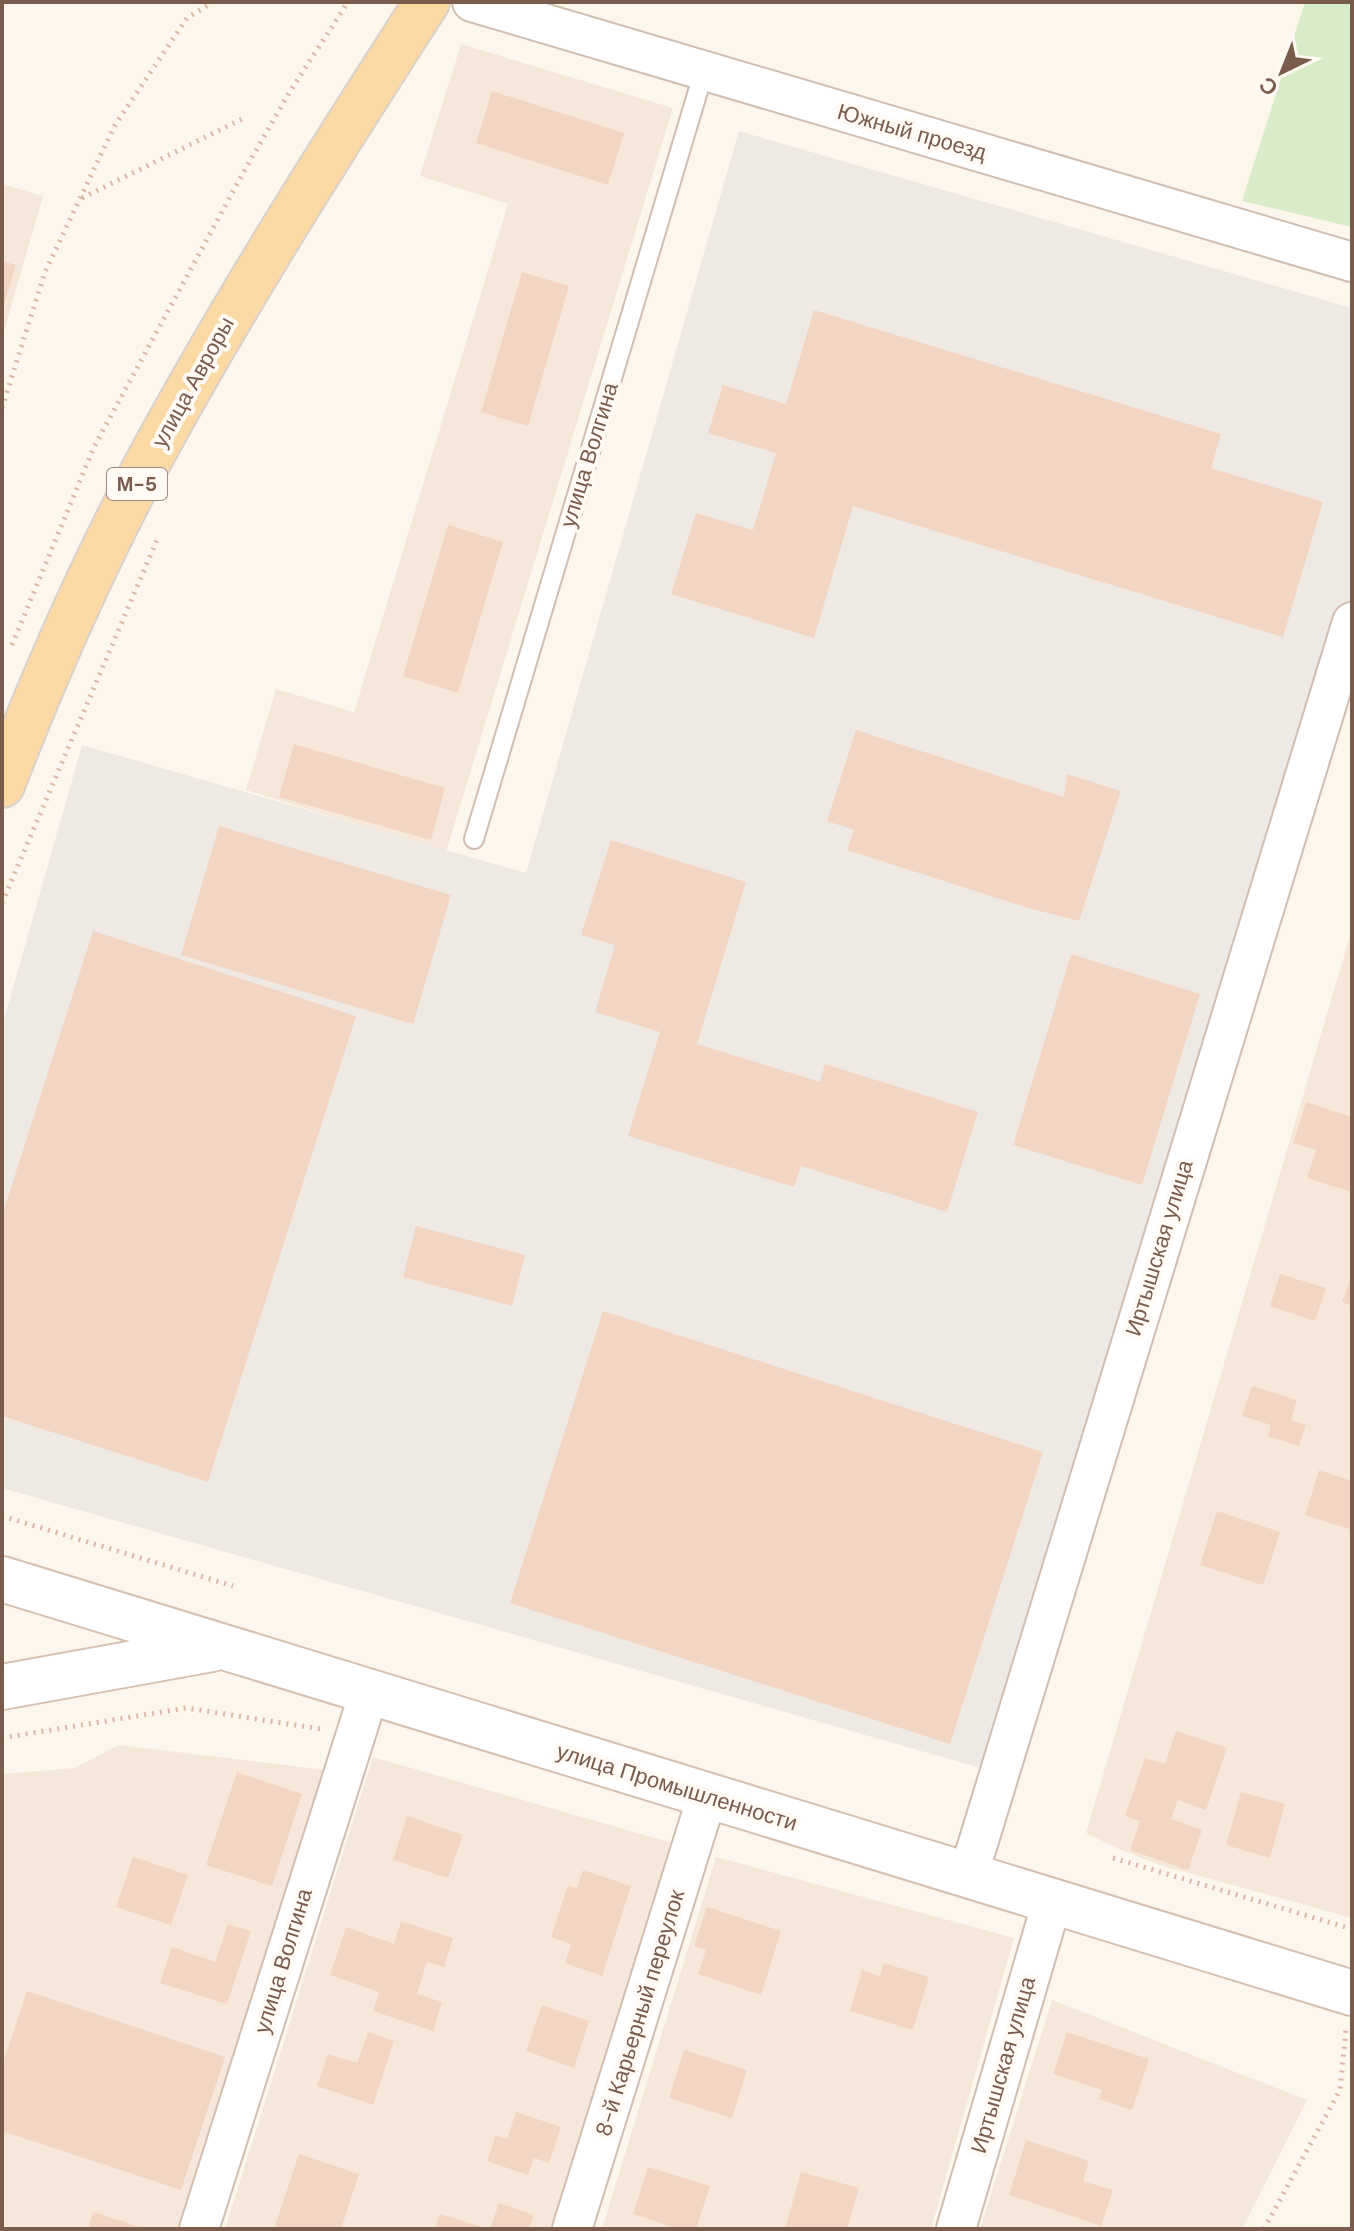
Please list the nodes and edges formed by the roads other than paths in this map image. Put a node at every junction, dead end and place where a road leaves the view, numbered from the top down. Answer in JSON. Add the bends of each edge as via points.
{"nodes":[{"id":1,"x":427,"y":2,"type":"edge"},
{"id":2,"x":472,"y":2,"type":"edge"},
{"id":3,"x":704,"y":71,"type":"junction"},
{"id":4,"x":1352,"y":262,"type":"edge"},
{"id":5,"x":1352,"y":622,"type":"edge"},
{"id":6,"x":2,"y":785,"type":"edge"},
{"id":7,"x":474,"y":839,"type":"dead end"},
{"id":8,"x":2,"y":1579,"type":"edge"},
{"id":9,"x":219,"y":1647,"type":"junction"},
{"id":10,"x":2,"y":1687,"type":"edge"},
{"id":11,"x":369,"y":1693,"type":"junction"},
{"id":12,"x":710,"y":1797,"type":"junction"},
{"id":13,"x":968,"y":1876,"type":"junction"},
{"id":14,"x":1052,"y":1902,"type":"junction"},
{"id":15,"x":1350,"y":2009,"type":"edge"},
{"id":16,"x":199,"y":2229,"type":"edge"},
{"id":17,"x":572,"y":2229,"type":"edge"},
{"id":18,"x":956,"y":2229,"type":"edge"}],
"edges":[{"from":1,"to":6,"type":"main road","name":"улица Авроры","number":"М-5","via":[[302,197],[146,467],[35,700]]},
{"from":2,"to":3,"type":"street","name":"Южный проезд"},
{"from":3,"to":4,"type":"street","name":"Южный проезд"},
{"from":3,"to":7,"type":"lane","name":"улица Волгина"},
{"from":5,"to":13,"type":"street","name":"Иртышская улица"},
{"from":8,"to":9,"type":"main road","name":"улица Промышленности"},
{"from":9,"to":10,"type":"main road"},
{"from":9,"to":11,"type":"main road","name":"улица Промышленности"},
{"from":11,"to":12,"type":"main road","name":"улица Промышленности"},
{"from":11,"to":16,"type":"street","name":"улица Волгина"},
{"from":12,"to":13,"type":"main road","name":"улица Промышленности"},
{"from":12,"to":17,"type":"street","name":"8-й Карьерный переулок"},
{"from":13,"to":14,"type":"main road","name":"улица Промышленности"},
{"from":14,"to":15,"type":"main road","name":"улица Промышленности"},
{"from":14,"to":18,"type":"street","name":"Иртышская улица"}]}
